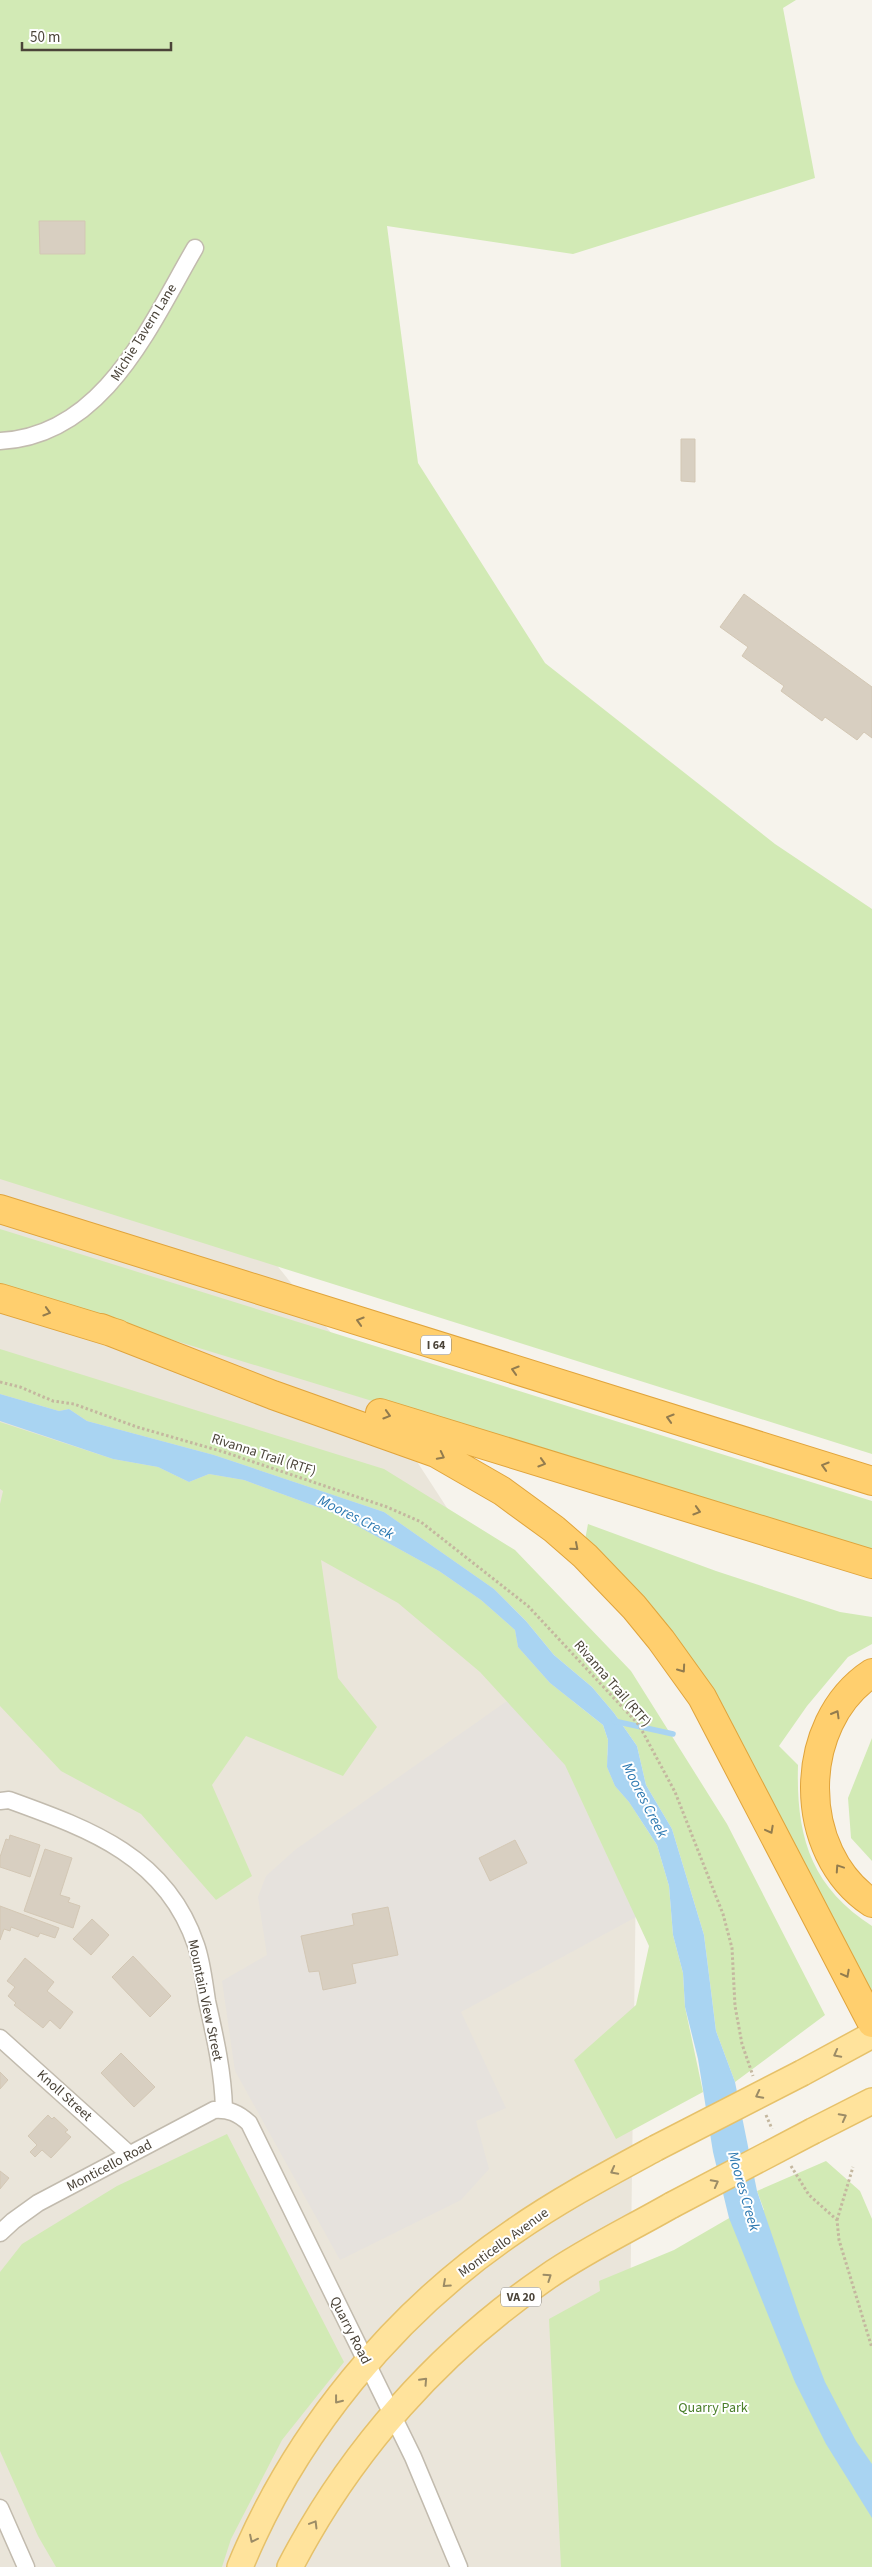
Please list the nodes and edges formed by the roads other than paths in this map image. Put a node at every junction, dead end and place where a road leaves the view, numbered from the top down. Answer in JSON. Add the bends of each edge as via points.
{"nodes":[{"id":1,"x":195,"y":248,"type":"dead end"},
{"id":2,"x":0,"y":441,"type":"edge"},
{"id":3,"x":0,"y":1208,"type":"edge"},
{"id":4,"x":0,"y":1298,"type":"edge"},
{"id":5,"x":101,"y":1328,"type":"junction"},
{"id":6,"x":872,"y":1481,"type":"edge"},
{"id":7,"x":872,"y":1564,"type":"edge"},
{"id":8,"x":872,"y":1673,"type":"edge"},
{"id":9,"x":0,"y":1801,"type":"edge"},
{"id":10,"x":872,"y":1903,"type":"edge"},
{"id":11,"x":872,"y":2024,"type":"edge"},
{"id":12,"x":872,"y":2035,"type":"edge"},
{"id":13,"x":0,"y":2038,"type":"edge"},
{"id":14,"x":872,"y":2101,"type":"edge"},
{"id":15,"x":224,"y":2109,"type":"junction"},
{"id":16,"x":128,"y":2154,"type":"junction"},
{"id":17,"x":0,"y":2234,"type":"edge"},
{"id":18,"x":368,"y":2362,"type":"junction"},
{"id":19,"x":391,"y":2417,"type":"junction"},
{"id":20,"x":0,"y":2508,"type":"edge"},
{"id":21,"x":26,"y":2567,"type":"edge"},
{"id":22,"x":240,"y":2567,"type":"edge"},
{"id":23,"x":290,"y":2567,"type":"edge"},
{"id":24,"x":458,"y":2567,"type":"edge"}],
"edges":[{"from":1,"to":2,"type":"street","name":"Michie Tavern Lane","via":[[149,326],[103,392],[84,409],[52,428]]},
{"from":6,"to":3,"type":"highway","number":"I 64","one_way":true},
{"from":4,"to":5,"type":"highway","one_way":true},
{"from":5,"to":7,"type":"highway","one_way":true},
{"from":5,"to":11,"type":"highway","one_way":true,"via":[[273,1395],[436,1453],[502,1491],[585,1556],[644,1620],[702,1698]]},
{"from":10,"to":8,"type":"highway","one_way":true,"via":[[838,1868],[826,1846],[818,1822],[814,1791],[822,1742],[835,1714],[849,1694]]},
{"from":9,"to":15,"type":"street","name":"Mountain View Street","via":[[9,1800],[63,1819],[106,1839],[154,1875],[173,1898],[197,1946],[223,2079]]},
{"from":12,"to":18,"type":"main road","name":"Monticello Avenue","one_way":true,"bridge":true,"via":[[656,2148],[512,2232],[406,2320]]},
{"from":13,"to":16,"type":"street","name":"Knoll Street"},
{"from":19,"to":14,"type":"main road","number":"VA 20","one_way":true,"bridge":true,"via":[[435,2368],[490,2320],[547,2277],[672,2206]]},
{"from":15,"to":16,"type":"street","name":"Monticello Road","via":[[214,2110]]},
{"from":15,"to":18,"type":"street","name":"Quarry Road","via":[[240,2114],[249,2123]]},
{"from":16,"to":17,"type":"street","name":"Monticello Road","via":[[38,2203]]},
{"from":18,"to":19,"type":"street","name":"Quarry Road"},
{"from":18,"to":22,"type":"main road","name":"Monticello Avenue","one_way":true,"via":[[324,2418],[275,2493]]},
{"from":23,"to":19,"type":"main road","number":"VA 20","one_way":true,"via":[[322,2511]]},
{"from":19,"to":24,"type":"street","name":"Quarry Road","via":[[413,2457]]},
{"from":20,"to":21,"type":"street"}]}
